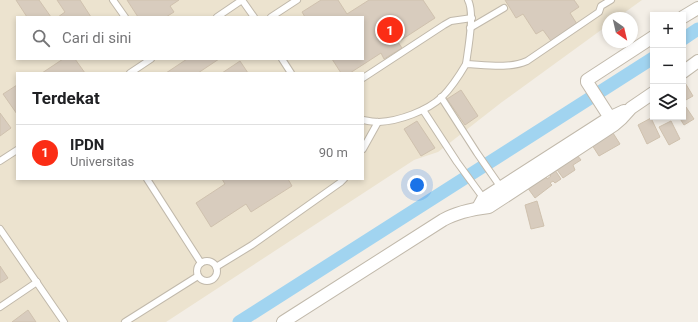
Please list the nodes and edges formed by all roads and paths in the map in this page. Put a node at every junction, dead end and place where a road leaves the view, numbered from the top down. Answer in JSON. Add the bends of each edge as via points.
{"nodes":[{"id":1,"x":113,"y":0,"type":"edge"},
{"id":2,"x":242,"y":0,"type":"edge"},
{"id":3,"x":297,"y":0,"type":"edge"},
{"id":4,"x":468,"y":0,"type":"edge"},
{"id":5,"x":611,"y":0,"type":"edge"},
{"id":6,"x":600,"y":3,"type":"edge"},
{"id":7,"x":504,"y":8,"type":"dead end"},
{"id":8,"x":698,"y":8,"type":"edge"},
{"id":9,"x":124,"y":16,"type":"edge"},
{"id":10,"x":218,"y":16,"type":"edge"},
{"id":11,"x":253,"y":16,"type":"edge"},
{"id":12,"x":273,"y":16,"type":"edge"},
{"id":13,"x":686,"y":16,"type":"edge"},
{"id":14,"x":472,"y":18,"type":"junction"},
{"id":15,"x":470,"y":28,"type":"junction"},
{"id":16,"x":650,"y":39,"type":"edge"},
{"id":17,"x":150,"y":60,"type":"edge"},
{"id":18,"x":283,"y":60,"type":"edge"},
{"id":19,"x":698,"y":61,"type":"edge"},
{"id":20,"x":466,"y":64,"type":"junction"},
{"id":21,"x":686,"y":70,"type":"edge"},
{"id":22,"x":132,"y":72,"type":"edge"},
{"id":23,"x":290,"y":72,"type":"edge"},
{"id":24,"x":364,"y":77,"type":"edge"},
{"id":25,"x":650,"y":95,"type":"edge"},
{"id":26,"x":441,"y":97,"type":"junction"},
{"id":27,"x":423,"y":110,"type":"junction"},
{"id":28,"x":610,"y":118,"type":"junction"},
{"id":29,"x":364,"y":120,"type":"edge"},
{"id":30,"x":378,"y":122,"type":"junction"},
{"id":31,"x":364,"y":148,"type":"edge"},
{"id":32,"x":16,"y":151,"type":"edge"},
{"id":33,"x":0,"y":161,"type":"edge"},
{"id":34,"x":148,"y":180,"type":"edge"},
{"id":35,"x":343,"y":180,"type":"edge"},
{"id":36,"x":502,"y":189,"type":"junction"},
{"id":37,"x":482,"y":202,"type":"junction"},
{"id":38,"x":0,"y":229,"type":"edge"},
{"id":39,"x":201,"y":263,"type":"junction"},
{"id":40,"x":216,"y":267,"type":"junction"},
{"id":41,"x":198,"y":276,"type":"junction"},
{"id":42,"x":37,"y":282,"type":"junction"},
{"id":43,"x":0,"y":306,"type":"edge"},
{"id":44,"x":64,"y":322,"type":"edge"},
{"id":45,"x":125,"y":322,"type":"edge"},
{"id":46,"x":283,"y":322,"type":"edge"}],
"edges":[{"from":1,"to":9,"type":"lane"},
{"from":2,"to":10,"type":"lane"},
{"from":2,"to":11,"type":"lane"},
{"from":3,"to":12,"type":"lane"},
{"from":4,"to":14,"type":"lane"},
{"from":5,"to":6,"type":"lane"},
{"from":6,"to":20,"type":"lane","via":[[599,12],[527,61],[509,65]]},
{"from":7,"to":15,"type":"lane"},
{"from":8,"to":13,"type":"street"},
{"from":14,"to":15,"type":"lane"},
{"from":14,"to":24,"type":"lane","via":[[451,21]]},
{"from":15,"to":20,"type":"lane"},
{"from":16,"to":28,"type":"street","via":[[587,81]]},
{"from":17,"to":22,"type":"lane"},
{"from":18,"to":23,"type":"lane"},
{"from":19,"to":21,"type":"street"},
{"from":20,"to":26,"type":"lane","via":[[458,79]]},
{"from":25,"to":28,"type":"street"},
{"from":26,"to":27,"type":"lane"},
{"from":26,"to":36,"type":"lane"},
{"from":27,"to":30,"type":"lane","via":[[403,118]]},
{"from":27,"to":37,"type":"lane"},
{"from":28,"to":36,"type":"street"},
{"from":29,"to":30,"type":"lane"},
{"from":30,"to":31,"type":"lane"},
{"from":32,"to":33,"type":"lane"},
{"from":34,"to":39,"type":"lane"},
{"from":35,"to":40,"type":"lane","via":[[252,245]]},
{"from":36,"to":37,"type":"street"},
{"from":37,"to":46,"type":"street","via":[[443,220]]},
{"from":38,"to":42,"type":"lane"},
{"from":39,"to":40,"type":"lane","via":[[209,262]]},
{"from":39,"to":41,"type":"lane"},
{"from":40,"to":41,"type":"lane","via":[[216,273],[211,279],[203,280]]},
{"from":41,"to":45,"type":"lane"},
{"from":42,"to":43,"type":"lane"},
{"from":42,"to":44,"type":"lane"}]}
